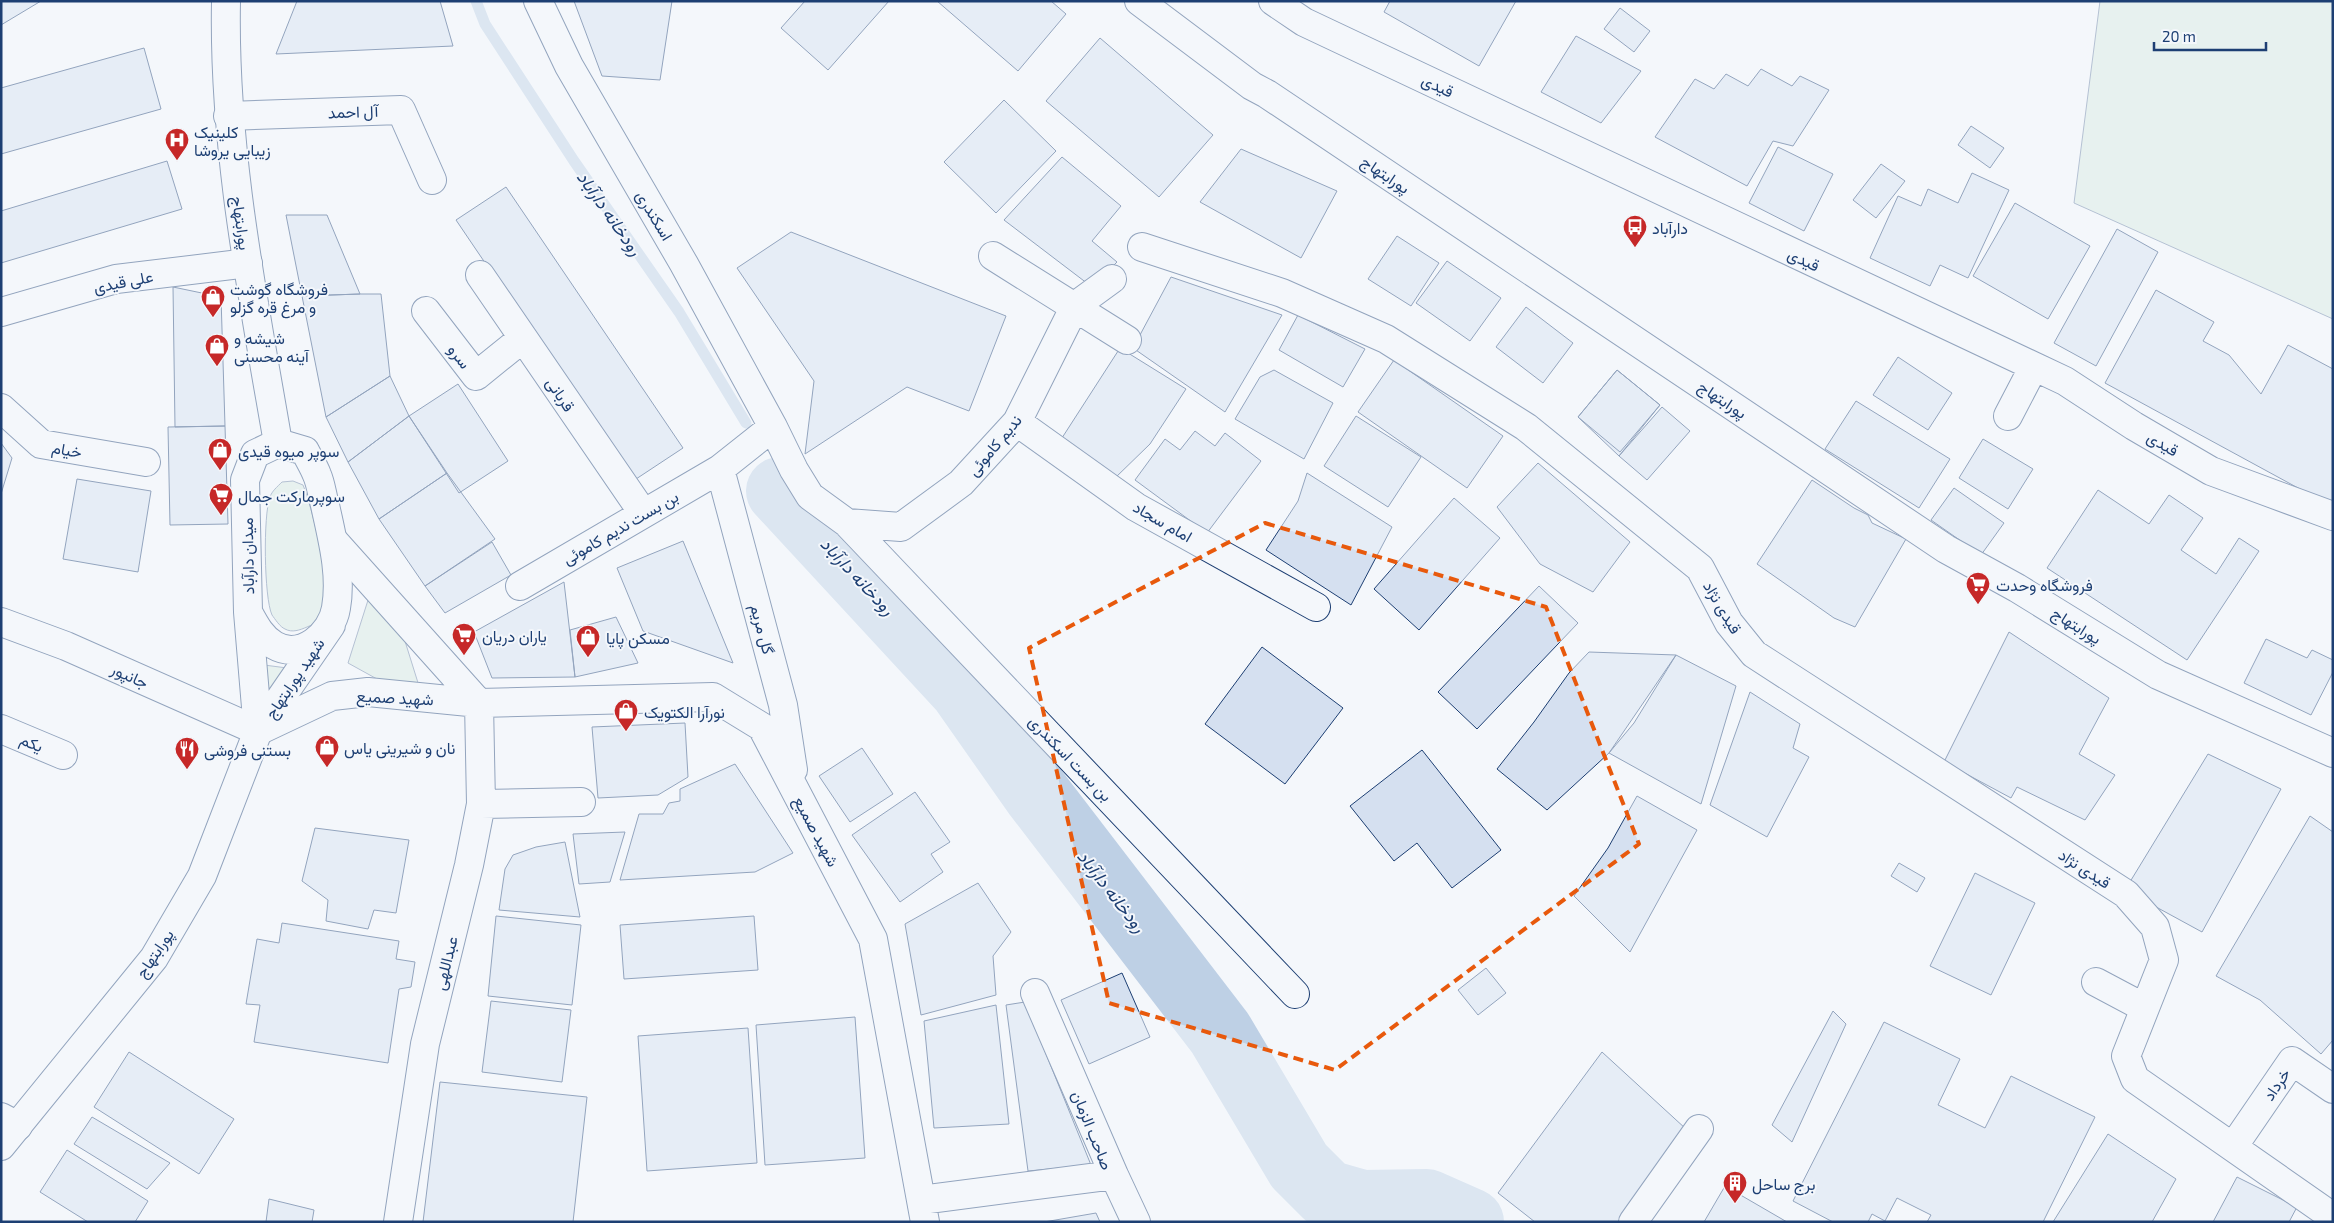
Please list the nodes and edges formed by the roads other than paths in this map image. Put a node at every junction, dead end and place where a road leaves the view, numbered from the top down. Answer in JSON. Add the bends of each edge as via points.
{"nodes":[{"id":1,"x":226,"y":1,"type":"edge"},
{"id":2,"x":538,"y":1,"type":"edge"},
{"id":3,"x":1139,"y":1,"type":"edge"},
{"id":4,"x":1273,"y":1,"type":"edge"},
{"id":5,"x":228,"y":116,"type":"junction"},
{"id":6,"x":432,"y":180,"type":"dead end"},
{"id":7,"x":1142,"y":247,"type":"dead end"},
{"id":8,"x":994,"y":256,"type":"dead end"},
{"id":9,"x":248,"y":263,"type":"junction"},
{"id":10,"x":480,"y":275,"type":"dead end"},
{"id":11,"x":1112,"y":279,"type":"dead end"},
{"id":12,"x":1075,"y":306,"type":"junction"},
{"id":13,"x":426,"y":311,"type":"dead end"},
{"id":14,"x":1,"y":312,"type":"edge"},
{"id":15,"x":523,"y":338,"type":"junction"},
{"id":16,"x":1127,"y":340,"type":"dead end"},
{"id":17,"x":2033,"y":368,"type":"junction"},
{"id":18,"x":1,"y":408,"type":"edge"},
{"id":19,"x":2008,"y":416,"type":"dead end"},
{"id":20,"x":1017,"y":422,"type":"junction"},
{"id":21,"x":773,"y":428,"type":"junction"},
{"id":22,"x":278,"y":443,"type":"junction"},
{"id":23,"x":146,"y":462,"type":"dead end"},
{"id":24,"x":720,"y":469,"type":"junction"},
{"id":25,"x":643,"y":513,"type":"junction"},
{"id":26,"x":2333,"y":516,"type":"edge"},
{"id":27,"x":847,"y":523,"type":"junction"},
{"id":28,"x":333,"y":540,"type":"junction"},
{"id":29,"x":520,"y":586,"type":"dead end"},
{"id":30,"x":1316,"y":607,"type":"dead end"},
{"id":31,"x":248,"y":612,"type":"junction"},
{"id":32,"x":1,"y":622,"type":"edge"},
{"id":33,"x":331,"y":625,"type":"junction"},
{"id":34,"x":479,"y":703,"type":"junction"},
{"id":35,"x":1,"y":729,"type":"edge"},
{"id":36,"x":258,"y":731,"type":"junction"},
{"id":37,"x":2333,"y":753,"type":"edge"},
{"id":38,"x":63,"y":755,"type":"dead end"},
{"id":39,"x":796,"y":791,"type":"junction"},
{"id":40,"x":581,"y":802,"type":"dead end"},
{"id":41,"x":481,"y":804,"type":"junction"},
{"id":42,"x":2096,"y":982,"type":"dead end"},
{"id":43,"x":1035,"y":993,"type":"dead end"},
{"id":44,"x":1295,"y":994,"type":"dead end"},
{"id":45,"x":2145,"y":1008,"type":"junction"},
{"id":46,"x":2333,"y":1089,"type":"edge"},
{"id":47,"x":1699,"y":1129,"type":"dead end"},
{"id":48,"x":7,"y":1130,"type":"edge"},
{"id":49,"x":2233,"y":1147,"type":"junction"},
{"id":50,"x":1114,"y":1175,"type":"junction"},
{"id":51,"x":923,"y":1211,"type":"edge"},
{"id":52,"x":2323,"y":1216,"type":"edge"},
{"id":53,"x":398,"y":1222,"type":"edge"},
{"id":54,"x":1136,"y":1222,"type":"edge"},
{"id":55,"x":1633,"y":1222,"type":"edge"}],
"edges":[{"from":1,"to":5,"type":"street","name":"پورابتهاج","via":[[224,57]]},
{"from":2,"to":21,"type":"street","name":"اسکندری","via":[[568,66],[684,264]]},
{"from":3,"to":37,"type":"street","name":"پورابتهاج","via":[[1252,86],[1946,549],[2017,588],[2158,675]]},
{"from":4,"to":17,"type":"street","name":"قیدی","via":[[1304,22]]},
{"from":5,"to":6,"type":"street","name":"آل احمد","via":[[401,110]]},
{"from":5,"to":9,"type":"street","name":"پورابتهاج"},
{"from":7,"to":45,"type":"street","name":"قیدی نژاد","via":[[1282,293],[1386,339],[1526,427],[1700,568],[1729,623],[1754,654],[2126,894],[2155,927],[2164,960]]},
{"from":8,"to":12,"type":"street"},
{"from":9,"to":14,"type":"street","name":"علی قیدی","via":[[116,279]]},
{"from":9,"to":22,"type":"street","name":"پورابتهاج"},
{"from":10,"to":15,"type":"street","name":"قربانی"},
{"from":11,"to":12,"type":"street","name":"ندیم کاموئی"},
{"from":12,"to":16,"type":"street"},
{"from":12,"to":20,"type":"street","name":"ندیم کاموئی"},
{"from":13,"to":15,"type":"street","name":"سرو","via":[[476,376]]},
{"from":15,"to":25,"type":"street","name":"قربانی"},
{"from":17,"to":19,"type":"street"},
{"from":17,"to":26,"type":"street","name":"قیدی","via":[[2065,381],[2211,471]]},
{"from":18,"to":23,"type":"street","name":"خیام","via":[[41,444]]},
{"from":20,"to":27,"type":"street","name":"ندیم کاموئی","via":[[961,483],[901,527]]},
{"from":20,"to":30,"type":"street","name":"امام سجاد","via":[[1136,507]]},
{"from":21,"to":24,"type":"street"},
{"from":21,"to":27,"type":"street","name":"اسکندری","via":[[810,496]]},
{"from":22,"to":28,"type":"street","via":[[305,451],[318,477]]},
{"from":22,"to":31,"type":"street","name":"میدان دارآباد","via":[[255,454],[245,480]]},
{"from":24,"to":25,"type":"street","name":"بن بست ندیم کاموئی"},
{"from":24,"to":39,"type":"street","name":"گل مریم","via":[[783,706]]},
{"from":25,"to":29,"type":"street","name":"بن بست ندیم کاموئی"},
{"from":27,"to":44,"type":"street","name":"بن بست اسکندری"},
{"from":28,"to":33,"type":"street","via":[[338,588]]},
{"from":28,"to":34,"type":"street"},
{"from":31,"to":33,"type":"street","name":"میدان دارآباد","via":[[260,633],[275,646],[292,650],[321,638]]},
{"from":31,"to":36,"type":"street","name":"شهید پورابتهاج"},
{"from":32,"to":36,"type":"street","name":"جانپور","via":[[66,646]]},
{"from":33,"to":36,"type":"street","name":"شهید پورابتهاج"},
{"from":34,"to":36,"type":"street","name":"شهید صمیع","via":[[368,692],[332,696]]},
{"from":34,"to":39,"type":"street","name":"شهید صمیع","via":[[713,697],[762,728]]},
{"from":34,"to":41,"type":"street","name":"عبداللهی"},
{"from":35,"to":38,"type":"street","name":"یکم"},
{"from":36,"to":48,"type":"street","name":"پورابتهاج","via":[[202,876],[154,958]]},
{"from":39,"to":51,"type":"street","name":"شهید صمیع","via":[[873,939]]},
{"from":40,"to":41,"type":"street"},
{"from":41,"to":53,"type":"street","name":"عبداللهی","via":[[425,1044]]},
{"from":42,"to":45,"type":"street"},
{"from":43,"to":50,"type":"street","name":"صاحب الزمان"},
{"from":45,"to":49,"type":"street","name":"قیدی نژاد","via":[[2126,1056],[2135,1079]]},
{"from":46,"to":49,"type":"street","name":"خرداد","via":[[2292,1061]]},
{"from":47,"to":55,"type":"street"},
{"from":49,"to":52,"type":"street","name":"قیدی نژاد"},
{"from":50,"to":51,"type":"street","name":"صاحب الزمان"},
{"from":50,"to":54,"type":"street"}]}
